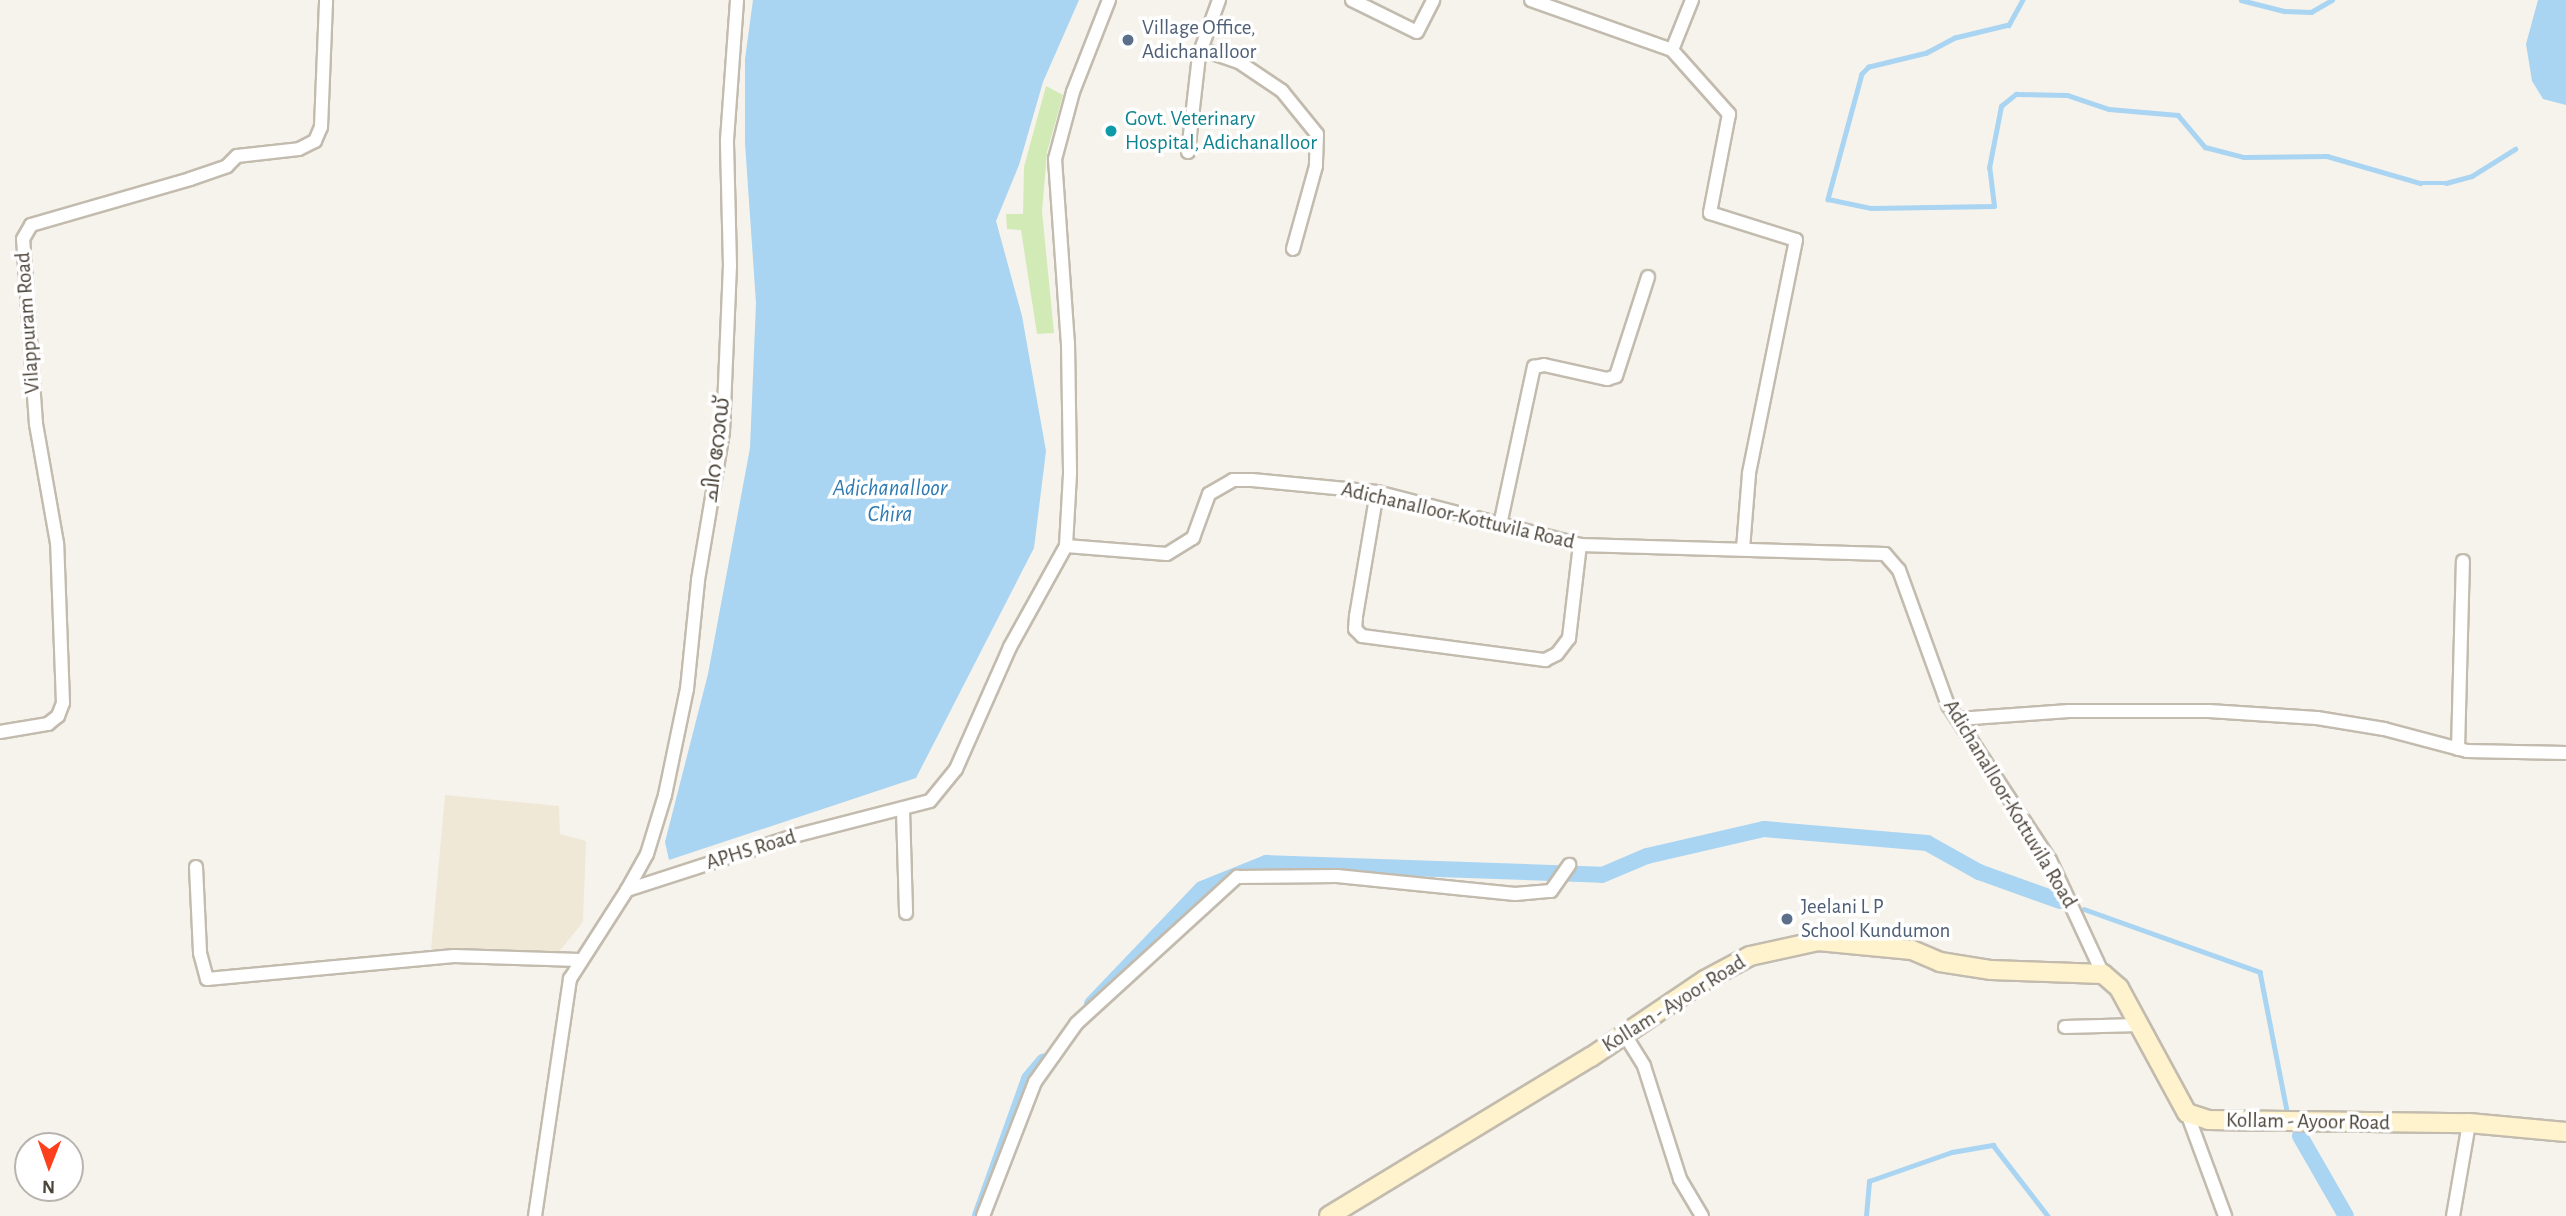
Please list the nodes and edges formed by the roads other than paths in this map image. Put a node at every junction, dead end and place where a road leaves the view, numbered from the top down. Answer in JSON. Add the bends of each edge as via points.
{"nodes":[{"id":1,"x":326,"y":0,"type":"edge"},
{"id":2,"x":737,"y":0,"type":"edge"},
{"id":3,"x":1109,"y":0,"type":"edge"},
{"id":4,"x":1219,"y":0,"type":"edge"},
{"id":5,"x":1352,"y":0,"type":"edge"},
{"id":6,"x":1433,"y":0,"type":"edge"},
{"id":7,"x":1531,"y":0,"type":"edge"},
{"id":8,"x":1692,"y":0,"type":"edge"},
{"id":9,"x":1201,"y":49,"type":"junction"},
{"id":10,"x":1672,"y":50,"type":"junction"},
{"id":11,"x":1188,"y":152,"type":"dead end"},
{"id":12,"x":1293,"y":249,"type":"dead end"},
{"id":13,"x":1648,"y":277,"type":"dead end"},
{"id":14,"x":1377,"y":492,"type":"junction"},
{"id":15,"x":1500,"y":525,"type":"junction"},
{"id":16,"x":1580,"y":545,"type":"junction"},
{"id":17,"x":1066,"y":546,"type":"junction"},
{"id":18,"x":1743,"y":549,"type":"junction"},
{"id":19,"x":2463,"y":561,"type":"dead end"},
{"id":20,"x":1958,"y":719,"type":"junction"},
{"id":21,"x":0,"y":732,"type":"edge"},
{"id":22,"x":2458,"y":749,"type":"junction"},
{"id":23,"x":2566,"y":752,"type":"edge"},
{"id":24,"x":903,"y":810,"type":"junction"},
{"id":25,"x":1569,"y":865,"type":"dead end"},
{"id":26,"x":196,"y":867,"type":"dead end"},
{"id":27,"x":627,"y":890,"type":"junction"},
{"id":28,"x":906,"y":913,"type":"dead end"},
{"id":29,"x":579,"y":960,"type":"junction"},
{"id":30,"x":2104,"y":974,"type":"junction"},
{"id":31,"x":2139,"y":1025,"type":"junction"},
{"id":32,"x":2064,"y":1027,"type":"dead end"},
{"id":33,"x":1623,"y":1032,"type":"junction"},
{"id":34,"x":2187,"y":1113,"type":"junction"},
{"id":35,"x":2469,"y":1124,"type":"junction"},
{"id":36,"x":2566,"y":1132,"type":"edge"},
{"id":37,"x":535,"y":1216,"type":"edge"},
{"id":38,"x":983,"y":1216,"type":"edge"},
{"id":39,"x":1329,"y":1216,"type":"edge"},
{"id":40,"x":1702,"y":1216,"type":"edge"},
{"id":41,"x":2225,"y":1216,"type":"edge"},
{"id":42,"x":2453,"y":1216,"type":"edge"}],
"edges":[{"from":1,"to":21,"type":"street","name":"Vilappuram Road","via":[[321,127],[315,141],[299,149],[237,156],[227,166],[190,179],[31,225],[23,239],[36,424],[57,543],[63,703],[58,716],[48,723]]},
{"from":2,"to":27,"type":"street","name":"ചിറ റോഡ്","via":[[727,140],[730,266],[723,432],[698,580],[687,690],[665,795],[647,854]]},
{"from":3,"to":17,"type":"street","via":[[1073,92],[1055,159],[1069,343]]},
{"from":4,"to":9,"type":"street"},
{"from":5,"to":6,"type":"street","via":[[1417,32]]},
{"from":7,"to":10,"type":"street"},
{"from":8,"to":10,"type":"street"},
{"from":9,"to":11,"type":"street"},
{"from":9,"to":12,"type":"street","via":[[1239,62],[1282,92],[1317,135],[1316,166]]},
{"from":10,"to":18,"type":"street","via":[[1729,114],[1710,213],[1796,240],[1749,474]]},
{"from":13,"to":15,"type":"street","via":[[1616,376],[1606,379],[1544,365],[1534,367]]},
{"from":14,"to":15,"type":"street","name":"Adichanalloor-Kottuvila Road"},
{"from":14,"to":16,"type":"street","via":[[1356,616],[1355,629],[1362,636],[1545,660],[1557,654],[1569,638]]},
{"from":14,"to":17,"type":"street","name":"Adichanalloor-Kottuvila Road","via":[[1304,482],[1233,480],[1209,494],[1194,538],[1167,554]]},
{"from":15,"to":16,"type":"street","name":"Adichanalloor-Kottuvila Road"},
{"from":16,"to":18,"type":"street","name":"Adichanalloor-Kottuvila Road"},
{"from":17,"to":24,"type":"street","name":"APHS Road","via":[[1010,648],[944,789],[930,802]]},
{"from":18,"to":20,"type":"street","name":"Adichanalloor-Kottuvila Road","via":[[1864,550],[1894,559],[1928,657]]},
{"from":19,"to":22,"type":"street"},
{"from":20,"to":22,"type":"street","via":[[2069,711],[2245,713],[2384,729]]},
{"from":20,"to":30,"type":"street","name":"Adichanalloor-Kottuvila Road","via":[[2050,860]]},
{"from":22,"to":23,"type":"street"},
{"from":24,"to":27,"type":"street","name":"APHS Road","via":[[794,836]]},
{"from":24,"to":28,"type":"street"},
{"from":25,"to":38,"type":"street","via":[[1551,891],[1515,894],[1337,876],[1237,877],[1077,1023],[1035,1082]]},
{"from":26,"to":29,"type":"street","via":[[202,964],[207,979],[454,956]]},
{"from":27,"to":29,"type":"street"},
{"from":29,"to":37,"type":"street","via":[[570,979]]},
{"from":30,"to":31,"type":"main road","via":[[2119,988]]},
{"from":30,"to":33,"type":"main road","name":"Kollam - Ayoor Road","via":[[1991,970],[1861,942],[1787,944],[1750,956]]},
{"from":31,"to":32,"type":"street"},
{"from":31,"to":34,"type":"main road"},
{"from":33,"to":39,"type":"main road","name":"Kollam - Ayoor Road","via":[[1591,1057]]},
{"from":33,"to":40,"type":"street","via":[[1644,1066],[1681,1179]]},
{"from":34,"to":35,"type":"main road","name":"Kollam - Ayoor Road","via":[[2241,1123]]},
{"from":34,"to":41,"type":"street"},
{"from":35,"to":36,"type":"main road","name":"Kollam - Ayoor Road"},
{"from":35,"to":42,"type":"street"}]}
